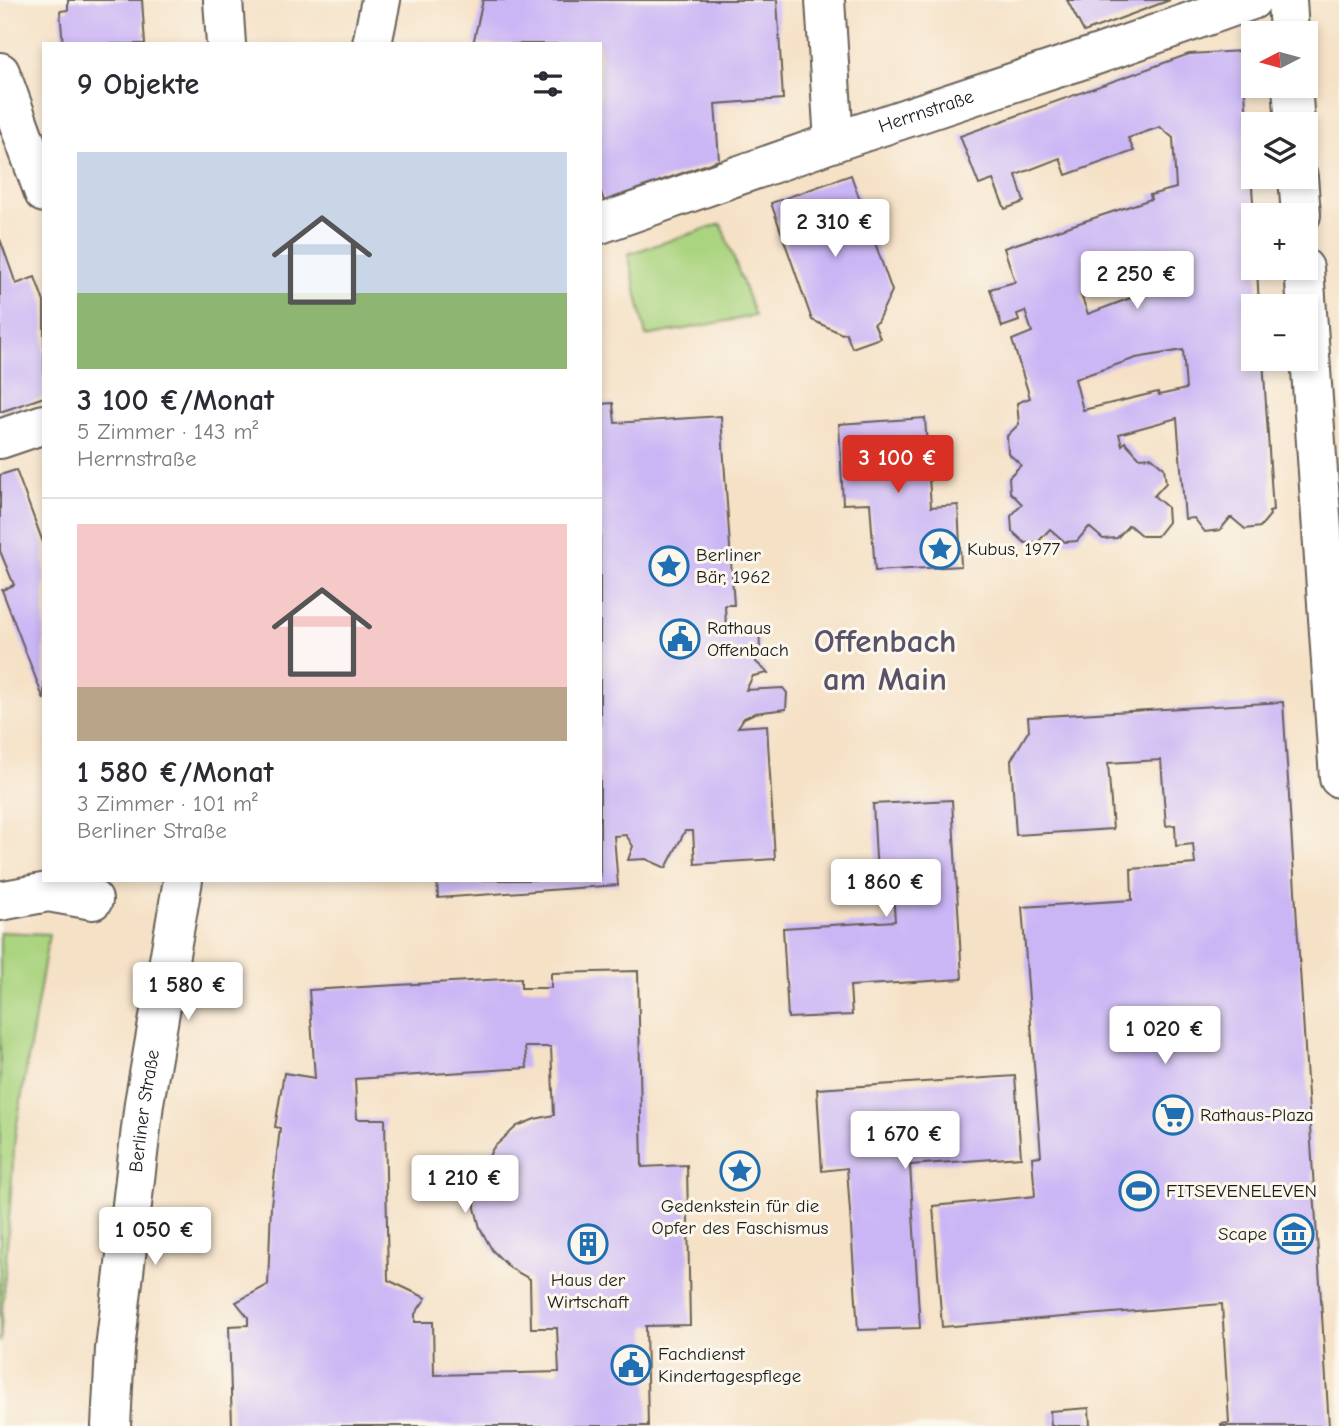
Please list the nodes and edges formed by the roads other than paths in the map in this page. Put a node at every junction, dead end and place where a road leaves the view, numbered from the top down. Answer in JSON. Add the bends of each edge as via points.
{"nodes":[{"id":1,"x":223,"y":0,"type":"edge"},
{"id":2,"x":381,"y":0,"type":"edge"},
{"id":3,"x":825,"y":0,"type":"edge"},
{"id":4,"x":1252,"y":0,"type":"edge"},
{"id":5,"x":1287,"y":0,"type":"edge"},
{"id":6,"x":1288,"y":21,"type":"edge"},
{"id":7,"x":226,"y":42,"type":"edge"},
{"id":8,"x":372,"y":42,"type":"edge"},
{"id":9,"x":0,"y":72,"type":"edge"},
{"id":10,"x":834,"y":142,"type":"junction"},
{"id":11,"x":42,"y":188,"type":"edge"},
{"id":12,"x":602,"y":223,"type":"edge"},
{"id":13,"x":1305,"y":280,"type":"edge"},
{"id":14,"x":42,"y":425,"type":"edge"},
{"id":15,"x":0,"y":439,"type":"edge"},
{"id":16,"x":1339,"y":778,"type":"edge"},
{"id":17,"x":183,"y":882,"type":"edge"},
{"id":18,"x":93,"y":900,"type":"dead end"},
{"id":19,"x":0,"y":901,"type":"edge"},
{"id":20,"x":111,"y":1426,"type":"edge"}],
"edges":[{"from":1,"to":7,"type":"street"},
{"from":2,"to":8,"type":"street"},
{"from":3,"to":10,"type":"street"},
{"from":4,"to":10,"type":"street","name":"Herrnstraße"},
{"from":5,"to":6,"type":"street"},
{"from":9,"to":11,"type":"street"},
{"from":10,"to":12,"type":"street","name":"Herrnstraße"},
{"from":13,"to":16,"type":"street"},
{"from":14,"to":15,"type":"street"},
{"from":17,"to":20,"type":"street","name":"Berliner Straße","via":[[144,1104],[115,1349]]},
{"from":18,"to":19,"type":"street","via":[[48,892]]}]}
